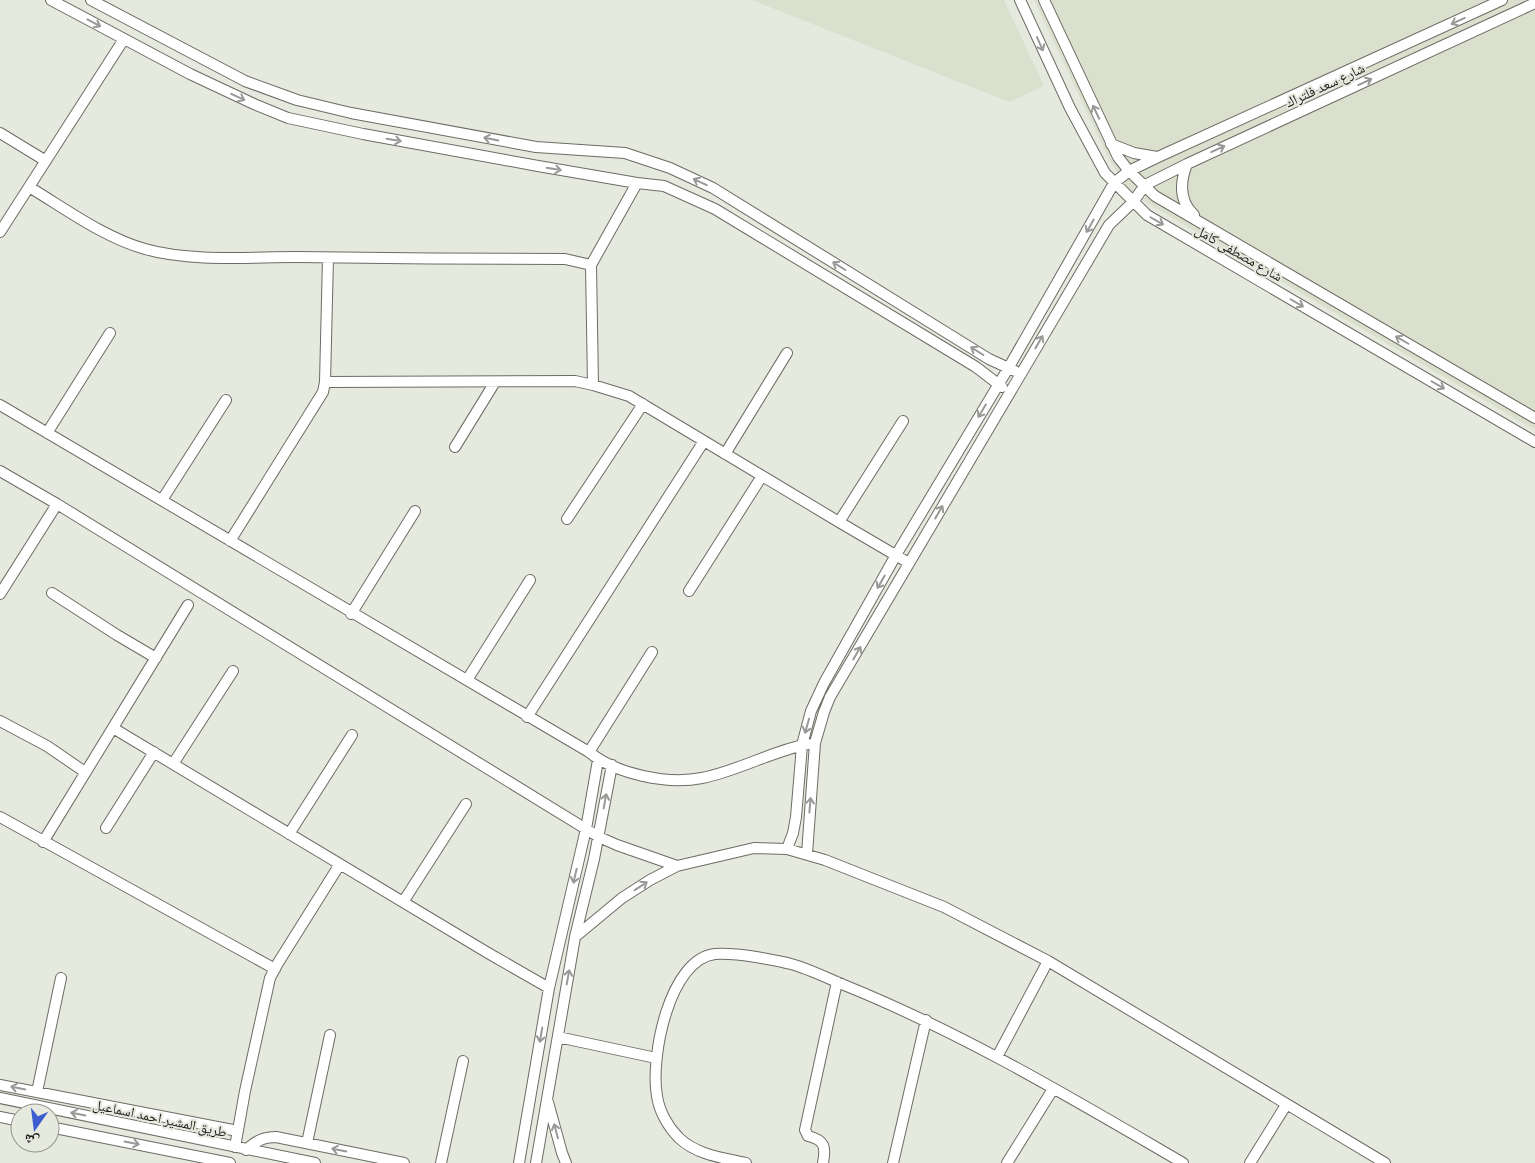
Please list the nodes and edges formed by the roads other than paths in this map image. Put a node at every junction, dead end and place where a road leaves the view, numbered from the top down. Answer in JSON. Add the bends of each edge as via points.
{"nodes":[{"id":1,"x":50,"y":0,"type":"edge"},
{"id":2,"x":91,"y":0,"type":"edge"},
{"id":3,"x":1020,"y":0,"type":"edge"},
{"id":4,"x":1044,"y":0,"type":"edge"},
{"id":5,"x":1499,"y":2,"type":"edge"},
{"id":6,"x":1535,"y":3,"type":"edge"},
{"id":7,"x":1478,"y":12,"type":"junction"},
{"id":8,"x":1502,"y":18,"type":"junction"},
{"id":9,"x":1485,"y":27,"type":"junction"},
{"id":10,"x":124,"y":39,"type":"junction"},
{"id":11,"x":1249,"y":116,"type":"junction"},
{"id":12,"x":1229,"y":125,"type":"junction"},
{"id":13,"x":1257,"y":132,"type":"junction"},
{"id":14,"x":0,"y":133,"type":"edge"},
{"id":15,"x":1236,"y":141,"type":"junction"},
{"id":16,"x":1111,"y":144,"type":"junction"},
{"id":17,"x":1158,"y":157,"type":"junction"},
{"id":18,"x":46,"y":161,"type":"junction"},
{"id":19,"x":1187,"y":164,"type":"junction"},
{"id":20,"x":1129,"y":171,"type":"junction"},
{"id":21,"x":637,"y":183,"type":"junction"},
{"id":22,"x":1114,"y":183,"type":"junction"},
{"id":23,"x":1145,"y":185,"type":"junction"},
{"id":24,"x":29,"y":186,"type":"junction"},
{"id":25,"x":1133,"y":202,"type":"junction"},
{"id":26,"x":1198,"y":220,"type":"junction"},
{"id":27,"x":0,"y":232,"type":"edge"},
{"id":28,"x":1081,"y":242,"type":"junction"},
{"id":29,"x":1094,"y":249,"type":"junction"},
{"id":30,"x":328,"y":258,"type":"junction"},
{"id":31,"x":591,"y":265,"type":"junction"},
{"id":32,"x":110,"y":333,"type":"dead end"},
{"id":33,"x":787,"y":353,"type":"dead end"},
{"id":34,"x":1009,"y":367,"type":"junction"},
{"id":35,"x":1020,"y":374,"type":"junction"},
{"id":36,"x":325,"y":382,"type":"junction"},
{"id":37,"x":496,"y":382,"type":"junction"},
{"id":38,"x":998,"y":384,"type":"junction"},
{"id":39,"x":594,"y":385,"type":"junction"},
{"id":40,"x":1010,"y":391,"type":"junction"},
{"id":41,"x":226,"y":400,"type":"dead end"},
{"id":42,"x":0,"y":404,"type":"edge"},
{"id":43,"x":643,"y":404,"type":"junction"},
{"id":44,"x":1535,"y":418,"type":"edge"},
{"id":45,"x":903,"y":421,"type":"dead end"},
{"id":46,"x":47,"y":432,"type":"junction"},
{"id":47,"x":704,"y":441,"type":"junction"},
{"id":48,"x":1535,"y":442,"type":"edge"},
{"id":49,"x":455,"y":448,"type":"dead end"},
{"id":50,"x":725,"y":454,"type":"junction"},
{"id":51,"x":0,"y":471,"type":"edge"},
{"id":52,"x":762,"y":476,"type":"junction"},
{"id":53,"x":162,"y":500,"type":"junction"},
{"id":54,"x":56,"y":504,"type":"junction"},
{"id":55,"x":415,"y":511,"type":"dead end"},
{"id":56,"x":568,"y":519,"type":"dead end"},
{"id":57,"x":839,"y":522,"type":"junction"},
{"id":58,"x":230,"y":541,"type":"junction"},
{"id":59,"x":896,"y":555,"type":"junction"},
{"id":60,"x":909,"y":563,"type":"junction"},
{"id":61,"x":530,"y":580,"type":"dead end"},
{"id":62,"x":689,"y":591,"type":"dead end"},
{"id":63,"x":52,"y":593,"type":"dead end"},
{"id":64,"x":0,"y":594,"type":"edge"},
{"id":65,"x":188,"y":605,"type":"dead end"},
{"id":66,"x":352,"y":614,"type":"junction"},
{"id":67,"x":652,"y":652,"type":"dead end"},
{"id":68,"x":156,"y":658,"type":"junction"},
{"id":69,"x":233,"y":671,"type":"dead end"},
{"id":70,"x":467,"y":680,"type":"junction"},
{"id":71,"x":527,"y":717,"type":"junction"},
{"id":72,"x":0,"y":721,"type":"edge"},
{"id":73,"x":113,"y":728,"type":"junction"},
{"id":74,"x":352,"y":735,"type":"dead end"},
{"id":75,"x":815,"y":743,"type":"junction"},
{"id":76,"x":802,"y":746,"type":"junction"},
{"id":77,"x":154,"y":752,"type":"junction"},
{"id":78,"x":588,"y":752,"type":"junction"},
{"id":79,"x":598,"y":760,"type":"junction"},
{"id":80,"x":173,"y":764,"type":"junction"},
{"id":81,"x":612,"y":765,"type":"junction"},
{"id":82,"x":85,"y":772,"type":"junction"},
{"id":83,"x":466,"y":804,"type":"dead end"},
{"id":84,"x":0,"y":817,"type":"edge"},
{"id":85,"x":106,"y":828,"type":"dead end"},
{"id":86,"x":586,"y":829,"type":"junction"},
{"id":87,"x":289,"y":834,"type":"junction"},
{"id":88,"x":599,"y":837,"type":"junction"},
{"id":89,"x":43,"y":842,"type":"junction"},
{"id":90,"x":787,"y":849,"type":"junction"},
{"id":91,"x":807,"y":854,"type":"junction"},
{"id":92,"x":340,"y":864,"type":"junction"},
{"id":93,"x":677,"y":866,"type":"junction"},
{"id":94,"x":403,"y":902,"type":"junction"},
{"id":95,"x":575,"y":937,"type":"junction"},
{"id":96,"x":1048,"y":961,"type":"junction"},
{"id":97,"x":275,"y":969,"type":"junction"},
{"id":98,"x":61,"y":978,"type":"dead end"},
{"id":99,"x":837,"y":982,"type":"junction"},
{"id":100,"x":549,"y":988,"type":"junction"},
{"id":101,"x":926,"y":1020,"type":"junction"},
{"id":102,"x":330,"y":1035,"type":"dead end"},
{"id":103,"x":558,"y":1037,"type":"junction"},
{"id":104,"x":656,"y":1058,"type":"junction"},
{"id":105,"x":997,"y":1058,"type":"junction"},
{"id":106,"x":463,"y":1061,"type":"dead end"},
{"id":107,"x":0,"y":1085,"type":"edge"},
{"id":108,"x":1053,"y":1089,"type":"junction"},
{"id":109,"x":37,"y":1092,"type":"junction"},
{"id":110,"x":0,"y":1098,"type":"edge"},
{"id":111,"x":547,"y":1098,"type":"junction"},
{"id":112,"x":1286,"y":1105,"type":"junction"},
{"id":113,"x":60,"y":1129,"type":"edge"},
{"id":114,"x":238,"y":1131,"type":"junction"},
{"id":115,"x":307,"y":1143,"type":"junction"},
{"id":116,"x":235,"y":1147,"type":"junction"},
{"id":117,"x":246,"y":1150,"type":"junction"},
{"id":118,"x":1168,"y":1159,"type":"edge"},
{"id":119,"x":230,"y":1163,"type":"edge"},
{"id":120,"x":315,"y":1163,"type":"edge"},
{"id":121,"x":404,"y":1163,"type":"edge"},
{"id":122,"x":441,"y":1163,"type":"edge"},
{"id":123,"x":519,"y":1163,"type":"edge"},
{"id":124,"x":536,"y":1163,"type":"edge"},
{"id":125,"x":566,"y":1163,"type":"edge"},
{"id":126,"x":746,"y":1163,"type":"edge"},
{"id":127,"x":823,"y":1163,"type":"edge"},
{"id":128,"x":893,"y":1163,"type":"edge"},
{"id":129,"x":1007,"y":1163,"type":"edge"},
{"id":130,"x":1183,"y":1163,"type":"edge"},
{"id":131,"x":1250,"y":1163,"type":"edge"},
{"id":132,"x":1385,"y":1163,"type":"edge"}],
"edges":[{"from":1,"to":10,"type":"street","one_way":true},
{"from":34,"to":2,"type":"street","one_way":true,"via":[[989,359],[713,188],[670,168],[625,153],[536,148],[297,100],[245,81]]},
{"from":3,"to":22,"type":"street","name":"شارع مصطفى كامل","one_way":true,"via":[[1074,116],[1105,173]]},
{"from":16,"to":4,"type":"street","name":"شارع مصطفى كامل","one_way":true},
{"from":5,"to":7,"type":"street","name":"شارع سعد فلتراك"},
{"from":5,"to":8,"type":"street"},
{"from":6,"to":8,"type":"street","name":"شارع سعد فلتراك"},
{"from":7,"to":9,"type":"street"},
{"from":7,"to":11,"type":"street","name":"شارع سعد فلتراك","one_way":true},
{"from":8,"to":9,"type":"street","name":"شارع سعد فلتراك"},
{"from":13,"to":9,"type":"street","name":"شارع سعد فلتراك","one_way":true},
{"from":10,"to":18,"type":"street"},
{"from":10,"to":21,"type":"street","one_way":true,"via":[[221,89],[288,118]]},
{"from":11,"to":12,"type":"street","name":"شارع سعد فلتراك"},
{"from":11,"to":13,"type":"street"},
{"from":12,"to":15,"type":"street"},
{"from":12,"to":17,"type":"street","name":"شارع سعد فلتراك"},
{"from":13,"to":15,"type":"street","name":"شارع سعد فلتراك"},
{"from":14,"to":18,"type":"street"},
{"from":19,"to":15,"type":"street","name":"شارع سعد فلتراك","one_way":true},
{"from":16,"to":17,"type":"street","via":[[1134,153]]},
{"from":16,"to":20,"type":"street","name":"شارع مصطفى كامل"},
{"from":17,"to":20,"type":"street","name":"شارع سعد فلتراك"},
{"from":18,"to":24,"type":"street"},
{"from":19,"to":23,"type":"street","name":"شارع سعد فلتراك"},
{"from":19,"to":26,"type":"street","via":[[1181,183],[1182,194],[1185,204]]},
{"from":20,"to":22,"type":"street","name":"شارع سعد فلتراك"},
{"from":20,"to":23,"type":"street","name":"شارع مصطفى كامل"},
{"from":21,"to":31,"type":"street"},
{"from":21,"to":38,"type":"street","via":[[664,186],[710,207],[976,367]]},
{"from":22,"to":25,"type":"street","name":"شارع مصطفى كامل"},
{"from":22,"to":28,"type":"street","one_way":true},
{"from":23,"to":25,"type":"street","name":"شارع سعد فلتراك"},
{"from":23,"to":26,"type":"street","name":"شارع مصطفى كامل","via":[[1155,196]]},
{"from":24,"to":27,"type":"street"},
{"from":24,"to":30,"type":"street","via":[[101,230],[146,249],[194,256]]},
{"from":25,"to":29,"type":"street","name":"شارع سعد فلتراك","via":[[1109,225]]},
{"from":25,"to":48,"type":"street","name":"شارع مصطفى كامل","one_way":true,"via":[[1148,216]]},
{"from":44,"to":26,"type":"street","name":"شارع مصطفى كامل","one_way":true},
{"from":28,"to":29,"type":"street"},
{"from":28,"to":34,"type":"street"},
{"from":35,"to":29,"type":"street","name":"شارع سعد فلتراك","one_way":true},
{"from":30,"to":31,"type":"street","via":[[565,259]]},
{"from":30,"to":36,"type":"street"},
{"from":31,"to":39,"type":"street"},
{"from":32,"to":46,"type":"street"},
{"from":33,"to":50,"type":"street"},
{"from":34,"to":35,"type":"street"},
{"from":34,"to":38,"type":"street"},
{"from":35,"to":40,"type":"street","name":"شارع سعد فلتراك"},
{"from":36,"to":37,"type":"street"},
{"from":36,"to":58,"type":"street","via":[[318,401]]},
{"from":37,"to":39,"type":"street","via":[[575,381]]},
{"from":37,"to":49,"type":"street"},
{"from":38,"to":40,"type":"street"},
{"from":38,"to":59,"type":"street","one_way":true},
{"from":39,"to":43,"type":"street"},
{"from":60,"to":40,"type":"street","name":"شارع سعد فلتراك","one_way":true},
{"from":41,"to":53,"type":"street"},
{"from":42,"to":46,"type":"street"},
{"from":43,"to":47,"type":"street"},
{"from":43,"to":56,"type":"street"},
{"from":45,"to":57,"type":"street"},
{"from":46,"to":53,"type":"street"},
{"from":47,"to":50,"type":"street"},
{"from":47,"to":71,"type":"street"},
{"from":50,"to":52,"type":"street"},
{"from":51,"to":54,"type":"street"},
{"from":52,"to":57,"type":"street"},
{"from":52,"to":62,"type":"street"},
{"from":53,"to":58,"type":"street"},
{"from":54,"to":64,"type":"street"},
{"from":54,"to":86,"type":"street"},
{"from":55,"to":66,"type":"street"},
{"from":57,"to":59,"type":"street"},
{"from":58,"to":66,"type":"street"},
{"from":59,"to":60,"type":"street"},
{"from":59,"to":76,"type":"street","one_way":true,"via":[[824,683],[811,711]]},
{"from":75,"to":60,"type":"street","name":"شارع سعد فلتراك","one_way":true,"via":[[830,697]]},
{"from":61,"to":70,"type":"street"},
{"from":63,"to":68,"type":"street"},
{"from":65,"to":68,"type":"street"},
{"from":66,"to":70,"type":"street"},
{"from":67,"to":78,"type":"street"},
{"from":68,"to":73,"type":"street"},
{"from":69,"to":80,"type":"street"},
{"from":70,"to":71,"type":"street"},
{"from":71,"to":78,"type":"street"},
{"from":72,"to":82,"type":"street"},
{"from":73,"to":77,"type":"street"},
{"from":73,"to":82,"type":"street"},
{"from":74,"to":87,"type":"street"},
{"from":75,"to":76,"type":"street"},
{"from":91,"to":75,"type":"street","name":"شارع سعد فلتراك","one_way":true},
{"from":76,"to":81,"type":"street","via":[[702,778],[652,777]]},
{"from":76,"to":90,"type":"street","via":[[794,825]]},
{"from":77,"to":80,"type":"street"},
{"from":77,"to":85,"type":"street"},
{"from":78,"to":79,"type":"street"},
{"from":79,"to":81,"type":"street"},
{"from":79,"to":86,"type":"street"},
{"from":80,"to":87,"type":"street"},
{"from":88,"to":81,"type":"street","one_way":true},
{"from":82,"to":89,"type":"street"},
{"from":83,"to":94,"type":"street"},
{"from":84,"to":89,"type":"street"},
{"from":86,"to":88,"type":"street"},
{"from":86,"to":100,"type":"street","one_way":true},
{"from":87,"to":92,"type":"street"},
{"from":88,"to":93,"type":"street"},
{"from":88,"to":95,"type":"street"},
{"from":89,"to":97,"type":"street"},
{"from":90,"to":91,"type":"street"},
{"from":90,"to":93,"type":"street","via":[[754,848]]},
{"from":91,"to":96,"type":"street","via":[[944,907]]},
{"from":92,"to":94,"type":"street"},
{"from":92,"to":97,"type":"street"},
{"from":95,"to":93,"type":"street","one_way":true,"via":[[622,898]]},
{"from":94,"to":100,"type":"street"},
{"from":103,"to":95,"type":"street","one_way":true},
{"from":96,"to":105,"type":"street"},
{"from":96,"to":112,"type":"street"},
{"from":97,"to":114,"type":"street","via":[[266,994]]},
{"from":98,"to":109,"type":"street"},
{"from":99,"to":101,"type":"street"},
{"from":99,"to":104,"type":"street","via":[[790,964],[729,954],[704,956],[682,978],[667,1006]]},
{"from":99,"to":127,"type":"street","via":[[805,1130],[824,1146]]},
{"from":100,"to":123,"type":"street","one_way":true},
{"from":101,"to":105,"type":"street"},
{"from":101,"to":128,"type":"street"},
{"from":102,"to":115,"type":"street"},
{"from":103,"to":104,"type":"street"},
{"from":103,"to":111,"type":"street"},
{"from":104,"to":126,"type":"street","via":[[656,1095],[672,1130],[701,1152]]},
{"from":105,"to":108,"type":"street"},
{"from":106,"to":122,"type":"street"},
{"from":109,"to":107,"type":"street","one_way":true},
{"from":108,"to":118,"type":"street"},
{"from":108,"to":129,"type":"street"},
{"from":109,"to":114,"type":"street"},
{"from":116,"to":110,"type":"street","name":"طريق المشير احمد اسماعيل","one_way":true},
{"from":111,"to":124,"type":"street"},
{"from":125,"to":111,"type":"street","one_way":true},
{"from":112,"to":131,"type":"street"},
{"from":112,"to":132,"type":"street"},
{"from":113,"to":119,"type":"street","one_way":true},
{"from":114,"to":116,"type":"street"},
{"from":115,"to":117,"type":"street","via":[[264,1137]]},
{"from":121,"to":115,"type":"street","one_way":true},
{"from":116,"to":117,"type":"street","name":"طريق المشير احمد اسماعيل"},
{"from":117,"to":120,"type":"street","name":"طريق المشير احمد اسماعيل"},
{"from":118,"to":130,"type":"street"}]}
